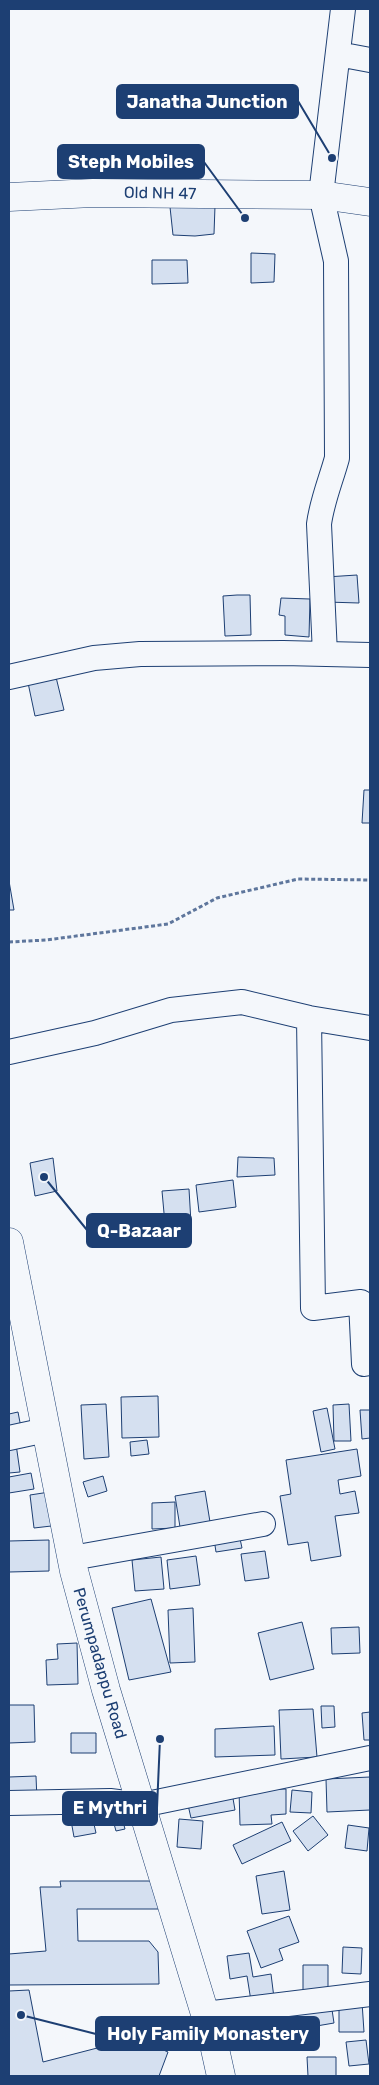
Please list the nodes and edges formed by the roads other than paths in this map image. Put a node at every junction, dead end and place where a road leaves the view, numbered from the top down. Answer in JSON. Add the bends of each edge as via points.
{"nodes":[{"id":1,"x":343,"y":9,"type":"edge"},
{"id":2,"x":338,"y":54,"type":"junction"},
{"id":3,"x":370,"y":60,"type":"edge"},
{"id":4,"x":321,"y":195,"type":"junction"},
{"id":5,"x":9,"y":198,"type":"edge"},
{"id":6,"x":370,"y":202,"type":"edge"},
{"id":7,"x":325,"y":654,"type":"junction"},
{"id":8,"x":370,"y":655,"type":"edge"},
{"id":9,"x":9,"y":677,"type":"edge"},
{"id":10,"x":309,"y":1018,"type":"junction"},
{"id":11,"x":370,"y":1028,"type":"edge"},
{"id":12,"x":9,"y":1052,"type":"edge"},
{"id":13,"x":9,"y":1242,"type":"edge"},
{"id":14,"x":370,"y":1363,"type":"edge"},
{"id":15,"x":46,"y":1430,"type":"junction"},
{"id":16,"x":9,"y":1438,"type":"edge"},
{"id":17,"x":263,"y":1524,"type":"dead end"},
{"id":18,"x":72,"y":1558,"type":"junction"},
{"id":19,"x":370,"y":1758,"type":"edge"},
{"id":20,"x":9,"y":1803,"type":"edge"},
{"id":21,"x":142,"y":1805,"type":"junction"},
{"id":22,"x":370,"y":1994,"type":"edge"},
{"id":23,"x":205,"y":2014,"type":"junction"},
{"id":24,"x":221,"y":2076,"type":"edge"}],
"edges":[{"from":1,"to":2,"type":"street"},
{"from":2,"to":3,"type":"street"},
{"from":2,"to":4,"type":"street"},
{"from":4,"to":5,"type":"main road","name":"Old NH 47","via":[[93,193]]},
{"from":4,"to":6,"type":"main road","name":"Old NH 47"},
{"from":4,"to":7,"type":"street","via":[[336,261],[337,458],[321,506],[319,524]]},
{"from":7,"to":8,"type":"street"},
{"from":7,"to":9,"type":"street","via":[[140,654],[94,658]]},
{"from":10,"to":11,"type":"street"},
{"from":10,"to":12,"type":"street","via":[[242,1002],[171,1010],[95,1033]]},
{"from":10,"to":14,"type":"street","via":[[313,1308],[361,1302],[364,1364]]},
{"from":13,"to":15,"type":"main road","name":"Perumpadappu Road"},
{"from":15,"to":16,"type":"street"},
{"from":15,"to":18,"type":"main road","name":"Perumpadappu Road"},
{"from":17,"to":18,"type":"street"},
{"from":18,"to":21,"type":"main road","name":"Perumpadappu Road","via":[[106,1690]]},
{"from":19,"to":21,"type":"street"},
{"from":20,"to":21,"type":"street","via":[[110,1801]]},
{"from":21,"to":23,"type":"main road","name":"Perumpadappu Road"},
{"from":22,"to":23,"type":"street"},
{"from":23,"to":24,"type":"main road","name":"Perumpadappu Road"}]}
